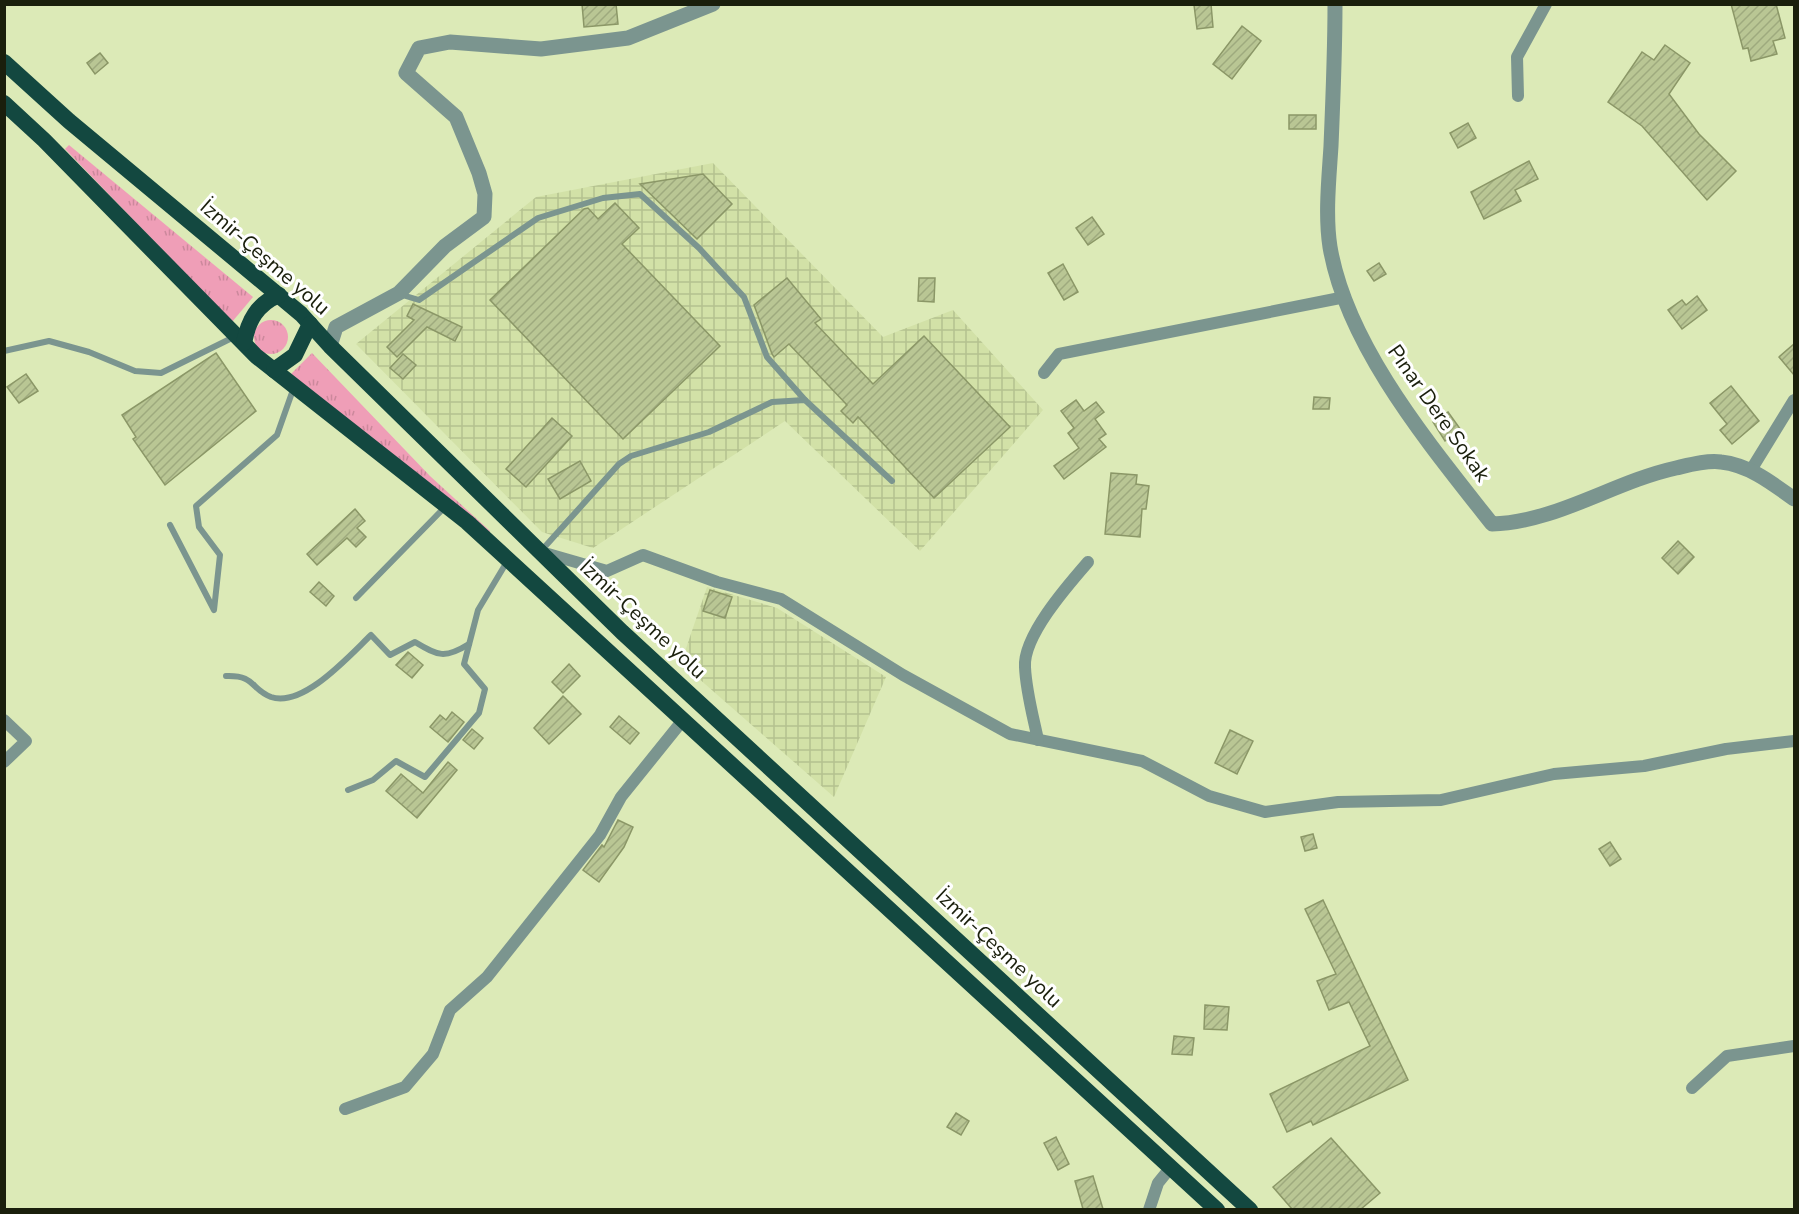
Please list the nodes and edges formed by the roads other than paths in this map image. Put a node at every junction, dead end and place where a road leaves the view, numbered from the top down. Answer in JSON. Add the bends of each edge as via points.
{"nodes":[{"id":1,"x":713,"y":4,"type":"edge"},
{"id":2,"x":1335,"y":4,"type":"edge"},
{"id":3,"x":1546,"y":4,"type":"edge"},
{"id":4,"x":4,"y":62,"type":"edge"},
{"id":5,"x":1518,"y":96,"type":"dead end"},
{"id":6,"x":4,"y":103,"type":"edge"},
{"id":7,"x":399,"y":293,"type":"junction"},
{"id":8,"x":279,"y":295,"type":"junction"},
{"id":9,"x":1345,"y":297,"type":"junction"},
{"id":10,"x":310,"y":324,"type":"junction"},
{"id":11,"x":240,"y":340,"type":"junction"},
{"id":12,"x":330,"y":346,"type":"junction"},
{"id":13,"x":4,"y":351,"type":"edge"},
{"id":14,"x":274,"y":370,"type":"junction"},
{"id":15,"x":1044,"y":373,"type":"dead end"},
{"id":16,"x":295,"y":386,"type":"junction"},
{"id":17,"x":805,"y":400,"type":"junction"},
{"id":18,"x":1794,"y":400,"type":"edge"},
{"id":19,"x":1751,"y":470,"type":"junction"},
{"id":20,"x":892,"y":481,"type":"dead end"},
{"id":21,"x":1794,"y":499,"type":"edge"},
{"id":22,"x":446,"y":505,"type":"junction"},
{"id":23,"x":170,"y":525,"type":"dead end"},
{"id":24,"x":540,"y":552,"type":"junction"},
{"id":25,"x":508,"y":559,"type":"junction"},
{"id":26,"x":1088,"y":562,"type":"dead end"},
{"id":27,"x":356,"y":598,"type":"dead end"},
{"id":28,"x":469,"y":644,"type":"junction"},
{"id":29,"x":226,"y":676,"type":"dead end"},
{"id":30,"x":4,"y":720,"type":"edge"},
{"id":31,"x":683,"y":720,"type":"junction"},
{"id":32,"x":1038,"y":740,"type":"junction"},
{"id":33,"x":1794,"y":741,"type":"edge"},
{"id":34,"x":4,"y":762,"type":"edge"},
{"id":35,"x":348,"y":790,"type":"dead end"},
{"id":36,"x":1794,"y":1046,"type":"edge"},
{"id":37,"x":1692,"y":1088,"type":"dead end"},
{"id":38,"x":345,"y":1109,"type":"dead end"},
{"id":39,"x":1171,"y":1167,"type":"junction"},
{"id":40,"x":1150,"y":1209,"type":"edge"},
{"id":41,"x":1217,"y":1209,"type":"edge"},
{"id":42,"x":1250,"y":1209,"type":"edge"}],
"edges":[{"from":1,"to":7,"type":"street","via":[[628,38],[541,49],[450,42],[418,48],[406,73],[456,117],[485,194],[484,216],[445,246]]},
{"from":2,"to":9,"type":"street","name":"Pınar Dere Sokak","via":[[1330,246]]},
{"from":3,"to":5,"type":"street","via":[[1517,57]]},
{"from":4,"to":8,"type":"highway","name":"İzmir-Çeşme yolu"},
{"from":6,"to":11,"type":"highway"},
{"from":7,"to":12,"type":"street","via":[[336,327]]},
{"from":7,"to":17,"type":"lane","via":[[419,300],[538,218],[603,198],[640,194],[699,248],[744,297],[767,357]]},
{"from":8,"to":10,"type":"highway","name":"İzmir-Çeşme yolu"},
{"from":8,"to":11,"type":"highway","via":[[261,305]]},
{"from":9,"to":15,"type":"street","via":[[1059,354]]},
{"from":9,"to":19,"type":"street","name":"Pınar Dere Sokak","via":[[1380,373],[1492,524],[1518,524],[1657,472],[1688,465],[1721,462]]},
{"from":10,"to":12,"type":"highway","name":"İzmir-Çeşme yolu"},
{"from":10,"to":14,"type":"highway","via":[[295,355]]},
{"from":11,"to":13,"type":"lane","via":[[161,373],[135,371],[49,341]]},
{"from":11,"to":14,"type":"highway"},
{"from":12,"to":24,"type":"highway","name":"İzmir-Çeşme yolu"},
{"from":14,"to":16,"type":"highway"},
{"from":16,"to":22,"type":"highway"},
{"from":16,"to":23,"type":"lane","via":[[277,435],[196,506],[199,527],[220,555],[214,610]]},
{"from":17,"to":20,"type":"lane"},
{"from":17,"to":24,"type":"lane","via":[[772,402],[709,432],[631,456],[619,464]]},
{"from":18,"to":19,"type":"street"},
{"from":19,"to":21,"type":"street","name":"Pınar Dere Sokak"},
{"from":22,"to":25,"type":"highway"},
{"from":22,"to":27,"type":"lane"},
{"from":24,"to":32,"type":"street","via":[[607,571],[643,555],[717,582],[781,599],[903,675],[1010,734]]},
{"from":24,"to":42,"type":"highway","name":"İzmir-Çeşme yolu","via":[[622,632]]},
{"from":25,"to":28,"type":"lane","via":[[478,610]]},
{"from":25,"to":31,"type":"highway"},
{"from":26,"to":32,"type":"street","via":[[1057,598],[1034,636],[1024,665]]},
{"from":28,"to":29,"type":"lane","via":[[455,653],[437,655],[415,642],[390,655],[371,635],[300,696],[271,697],[243,676]]},
{"from":28,"to":35,"type":"lane","via":[[464,664],[485,689],[479,713],[425,777],[396,761],[373,780]]},
{"from":30,"to":34,"type":"street","via":[[26,741]]},
{"from":31,"to":38,"type":"street","via":[[621,797],[600,835],[487,977],[450,1010],[433,1054],[405,1087]]},
{"from":31,"to":39,"type":"highway"},
{"from":32,"to":33,"type":"street","via":[[1142,761],[1209,796],[1265,812],[1338,802],[1441,800],[1554,774],[1644,766],[1726,749]]},
{"from":36,"to":37,"type":"street","via":[[1727,1056]]},
{"from":39,"to":40,"type":"street","via":[[1158,1183]]},
{"from":39,"to":41,"type":"highway"}]}
